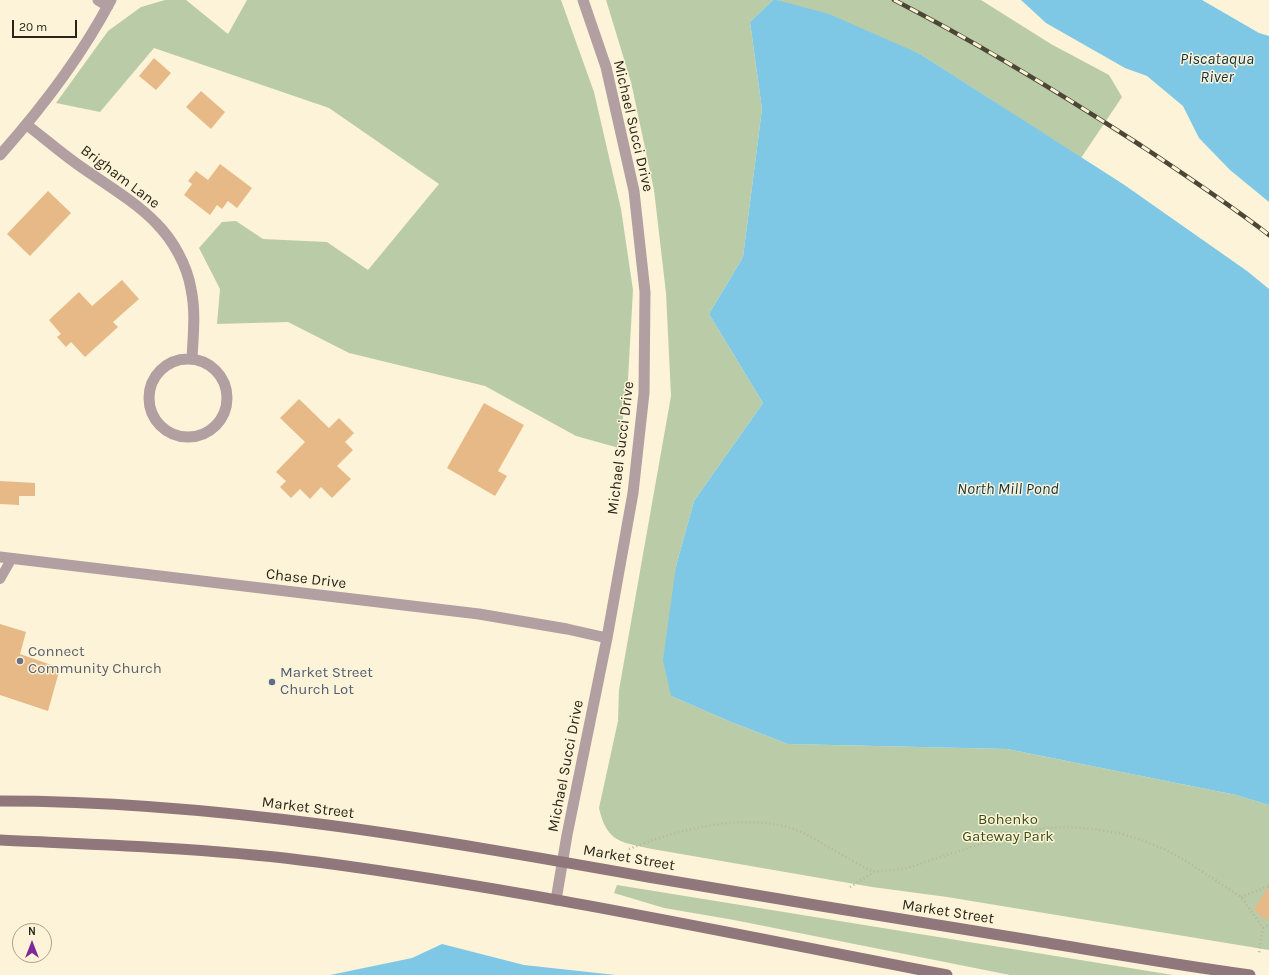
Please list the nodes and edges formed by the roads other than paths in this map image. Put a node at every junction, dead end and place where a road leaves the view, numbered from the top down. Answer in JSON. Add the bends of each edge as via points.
{"nodes":[{"id":1,"x":98,"y":0,"type":"edge"},
{"id":2,"x":584,"y":0,"type":"edge"},
{"id":3,"x":110,"y":3,"type":"edge"},
{"id":4,"x":27,"y":125,"type":"junction"},
{"id":5,"x":0,"y":155,"type":"edge"},
{"id":6,"x":192,"y":359,"type":"junction"},
{"id":7,"x":0,"y":557,"type":"edge"},
{"id":8,"x":12,"y":558,"type":"junction"},
{"id":9,"x":0,"y":579,"type":"edge"},
{"id":10,"x":607,"y":638,"type":"junction"},
{"id":11,"x":0,"y":800,"type":"edge"},
{"id":12,"x":0,"y":840,"type":"edge"},
{"id":13,"x":562,"y":862,"type":"junction"},
{"id":14,"x":556,"y":900,"type":"junction"},
{"id":15,"x":947,"y":975,"type":"edge"},
{"id":16,"x":1250,"y":975,"type":"edge"}],
"edges":[{"from":1,"to":3,"type":"street"},
{"from":2,"to":10,"type":"street","name":"Michael Succi Drive","via":[[606,66],[634,191],[645,292],[644,393],[633,493]]},
{"from":3,"to":4,"type":"street","via":[[70,66]]},
{"from":4,"to":5,"type":"street"},
{"from":4,"to":6,"type":"street","name":"Brigham Lane","via":[[156,222],[172,242],[184,265],[192,289]]},
{"from":6,"to":6,"type":"street","via":[[179,360],[167,365],[157,374],[151,385],[151,411],[157,422],[167,431],[179,436],[192,437],[204,434],[215,427],[223,417],[227,405],[223,379],[215,369],[204,362]]},
{"from":7,"to":8,"type":"street","name":"Chase Drive"},
{"from":8,"to":9,"type":"lane"},
{"from":8,"to":10,"type":"street","name":"Chase Drive","via":[[479,614],[567,628]]},
{"from":10,"to":13,"type":"street","name":"Michael Succi Drive"},
{"from":11,"to":13,"type":"main road","name":"Market Street","via":[[122,804],[216,811],[436,840]]},
{"from":12,"to":14,"type":"main road","via":[[239,853],[365,869]]},
{"from":13,"to":14,"type":"street","name":"Michael Succi Drive"},
{"from":13,"to":16,"type":"main road","name":"Market Street","via":[[774,899]]},
{"from":14,"to":15,"type":"main road"}]}
